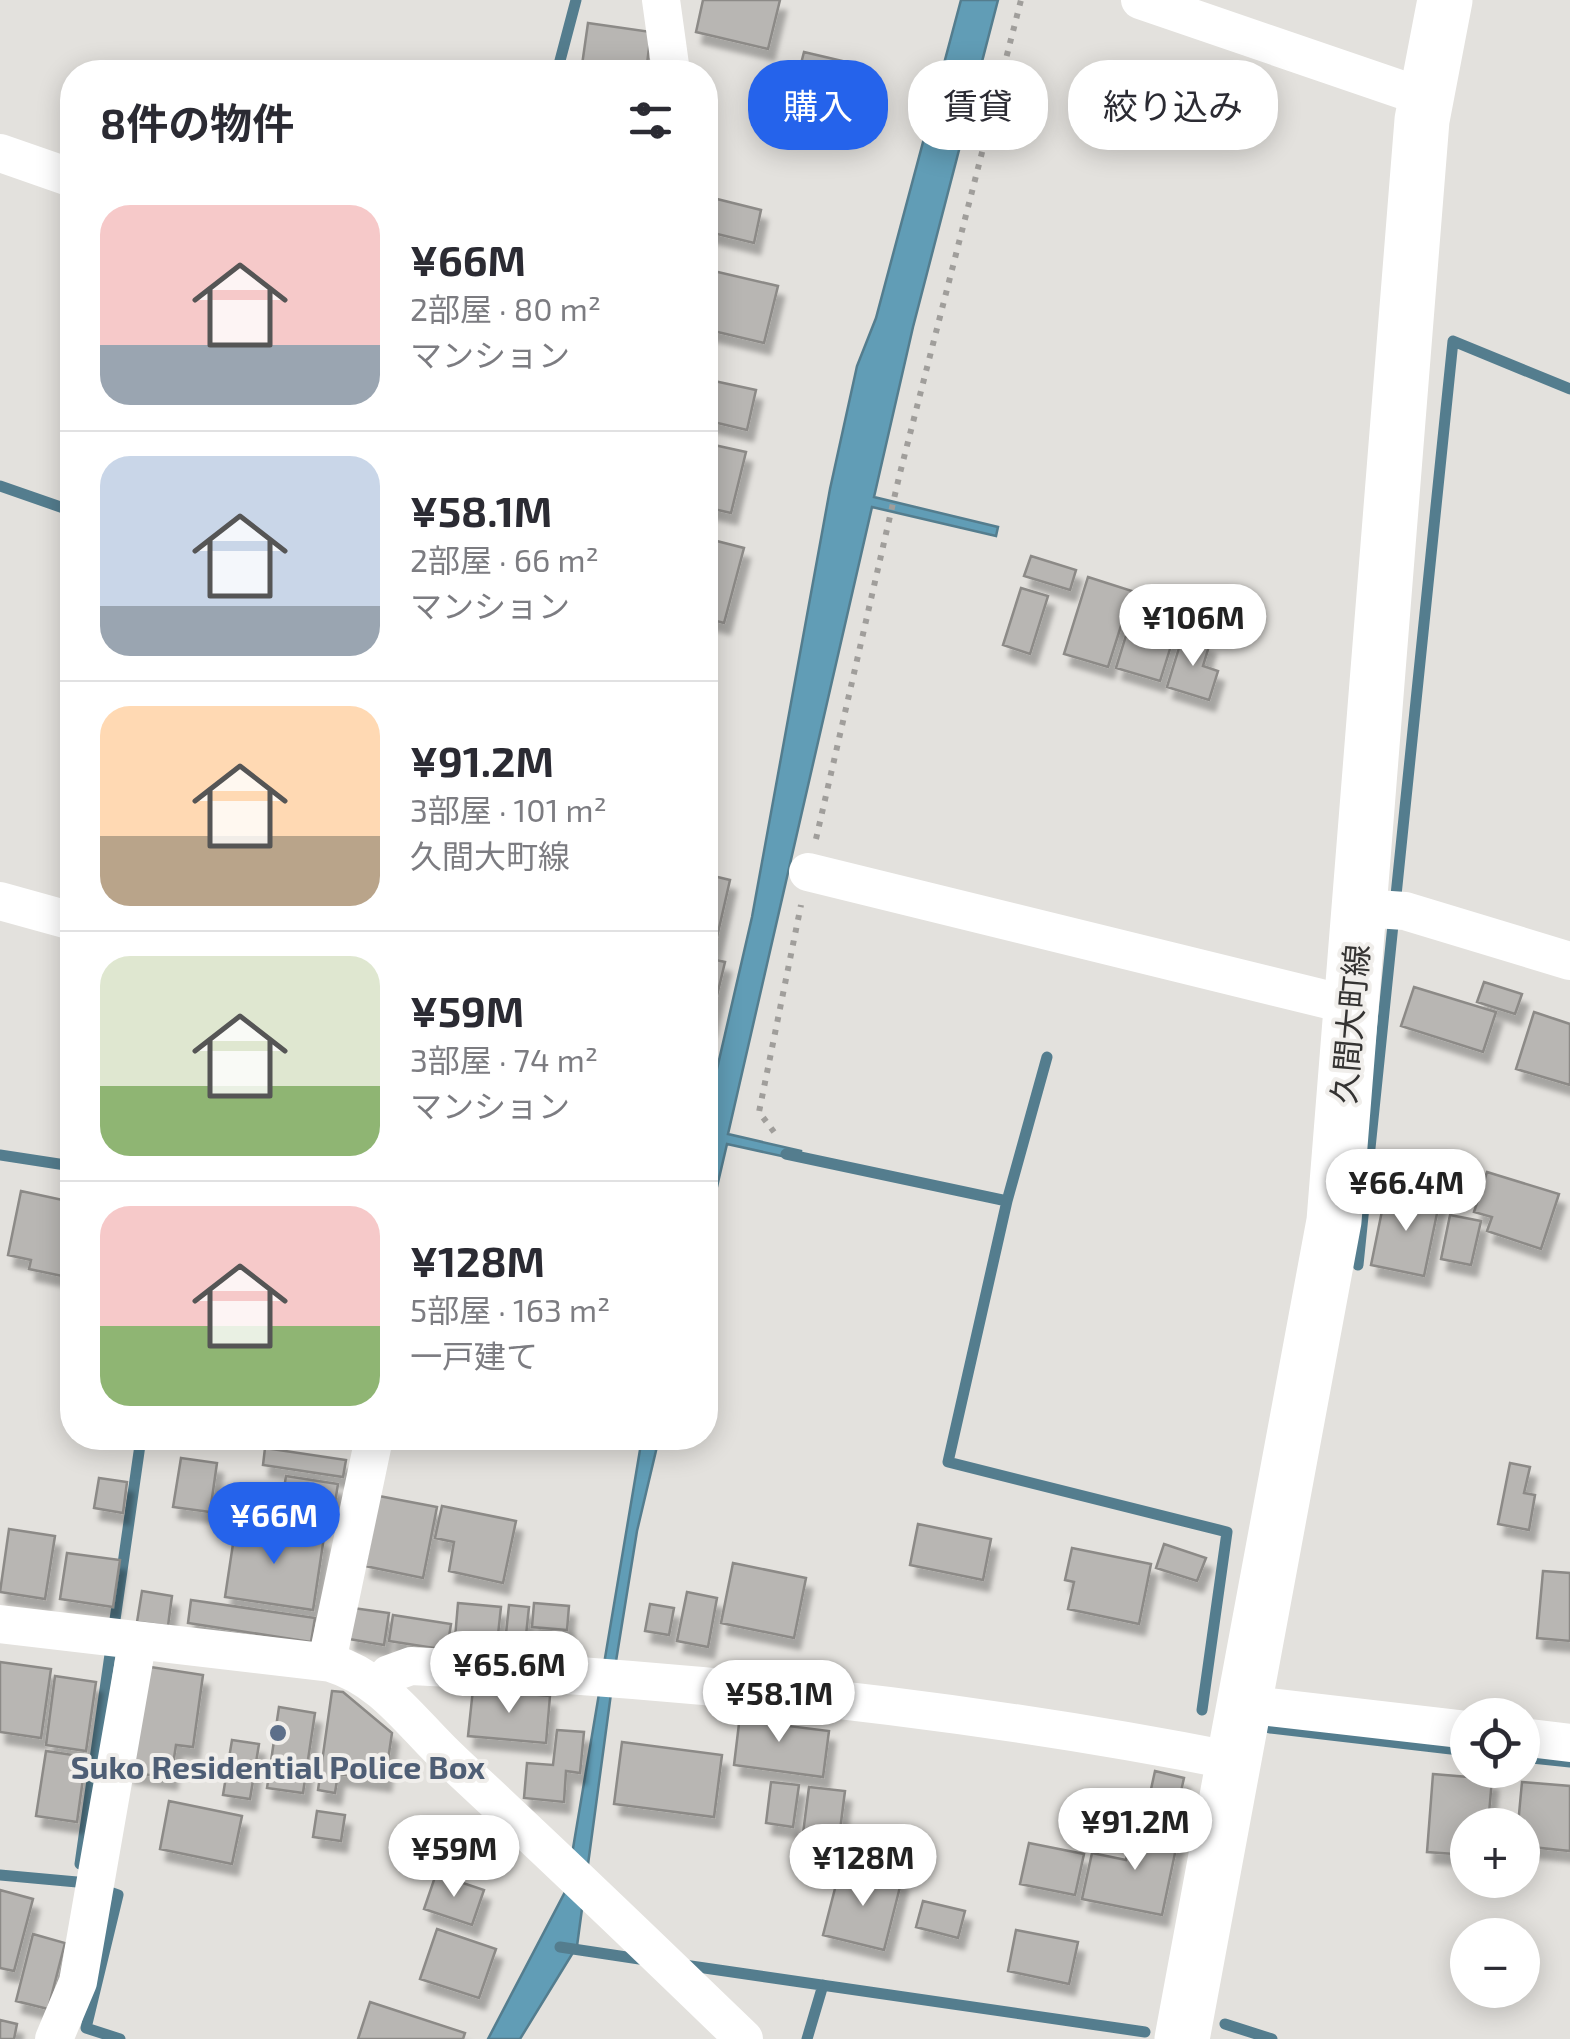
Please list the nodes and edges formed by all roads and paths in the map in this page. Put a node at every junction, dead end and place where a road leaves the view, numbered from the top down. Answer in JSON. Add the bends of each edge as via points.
{"nodes":[{"id":1,"x":660,"y":0,"type":"edge"},
{"id":2,"x":1021,"y":0,"type":"edge"},
{"id":3,"x":1140,"y":0,"type":"edge"},
{"id":4,"x":1444,"y":0,"type":"edge"},
{"id":5,"x":669,"y":60,"type":"edge"},
{"id":6,"x":1426,"y":98,"type":"junction"},
{"id":7,"x":0,"y":153,"type":"edge"},
{"id":8,"x":60,"y":174,"type":"edge"},
{"id":9,"x":808,"y":872,"type":"junction"},
{"id":10,"x":0,"y":901,"type":"edge"},
{"id":11,"x":1382,"y":909,"type":"junction"},
{"id":12,"x":60,"y":918,"type":"edge"},
{"id":13,"x":1570,"y":962,"type":"edge"},
{"id":14,"x":1353,"y":1006,"type":"junction"},
{"id":15,"x":774,"y":1132,"type":"dead end"},
{"id":16,"x":371,"y":1450,"type":"edge"},
{"id":17,"x":0,"y":1624,"type":"edge"},
{"id":18,"x":120,"y":1642,"type":"junction"},
{"id":19,"x":331,"y":1663,"type":"junction"},
{"id":20,"x":381,"y":1687,"type":"junction"},
{"id":21,"x":1244,"y":1704,"type":"junction"},
{"id":22,"x":1450,"y":1728,"type":"edge"},
{"id":23,"x":1540,"y":1739,"type":"edge"},
{"id":24,"x":1570,"y":1742,"type":"edge"},
{"id":25,"x":1234,"y":1761,"type":"junction"},
{"id":26,"x":54,"y":2039,"type":"edge"},
{"id":27,"x":744,"y":2039,"type":"edge"},
{"id":28,"x":1182,"y":2039,"type":"edge"}],
"edges":[{"from":1,"to":5,"type":"street"},
{"from":2,"to":9,"type":"path","via":[[899,476]]},
{"from":3,"to":6,"type":"street"},
{"from":4,"to":6,"type":"main road","name":"久間大町線"},
{"from":6,"to":11,"type":"main road","name":"久間大町線"},
{"from":7,"to":8,"type":"street"},
{"from":9,"to":14,"type":"street"},
{"from":9,"to":15,"type":"path","via":[[759,1112]]},
{"from":10,"to":12,"type":"street"},
{"from":11,"to":13,"type":"street"},
{"from":11,"to":14,"type":"main road","name":"久間大町線"},
{"from":14,"to":21,"type":"main road","name":"久間大町線","via":[[1334,1221]]},
{"from":16,"to":19,"type":"street"},
{"from":17,"to":18,"type":"street"},
{"from":18,"to":19,"type":"street"},
{"from":18,"to":26,"type":"street","via":[[78,1982]]},
{"from":19,"to":20,"type":"street"},
{"from":20,"to":25,"type":"street","via":[[390,1674],[411,1666],[607,1675],[874,1702]]},
{"from":20,"to":27,"type":"street"},
{"from":21,"to":22,"type":"street"},
{"from":21,"to":25,"type":"main road","name":"久間大町線"},
{"from":23,"to":24,"type":"street"},
{"from":25,"to":28,"type":"main road","name":"久間大町線"}]}
